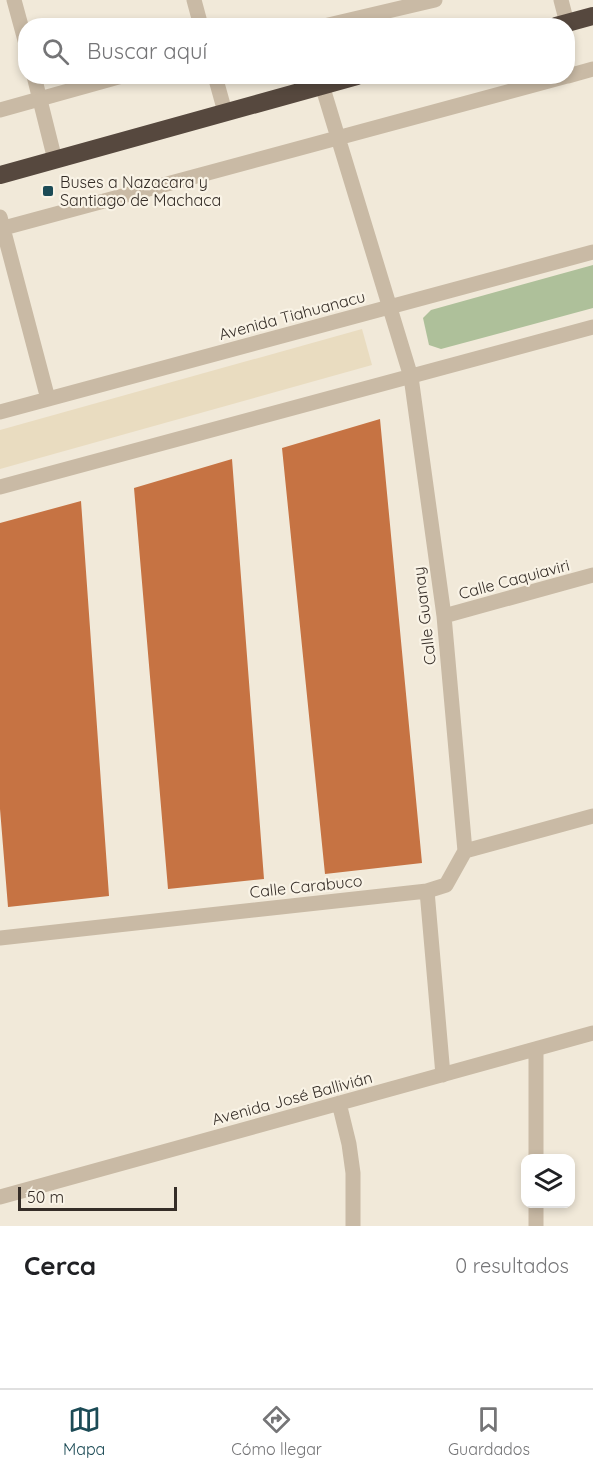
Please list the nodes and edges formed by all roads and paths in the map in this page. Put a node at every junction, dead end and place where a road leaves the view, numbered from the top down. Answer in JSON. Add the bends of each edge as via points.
{"nodes":[{"id":1,"x":14,"y":0,"type":"edge"},
{"id":2,"x":194,"y":0,"type":"edge"},
{"id":3,"x":435,"y":0,"type":"edge"},
{"id":4,"x":561,"y":0,"type":"edge"},
{"id":5,"x":593,"y":16,"type":"edge"},
{"id":6,"x":19,"y":18,"type":"edge"},
{"id":7,"x":199,"y":18,"type":"edge"},
{"id":8,"x":358,"y":18,"type":"edge"},
{"id":9,"x":562,"y":18,"type":"edge"},
{"id":10,"x":575,"y":21,"type":"edge"},
{"id":11,"x":593,"y":69,"type":"edge"},
{"id":12,"x":575,"y":74,"type":"edge"},
{"id":13,"x":36,"y":84,"type":"edge"},
{"id":14,"x":94,"y":84,"type":"edge"},
{"id":15,"x":217,"y":84,"type":"edge"},
{"id":16,"x":329,"y":84,"type":"edge"},
{"id":17,"x":538,"y":84,"type":"edge"},
{"id":18,"x":322,"y":86,"type":"junction"},
{"id":19,"x":41,"y":99,"type":"junction"},
{"id":20,"x":0,"y":110,"type":"edge"},
{"id":21,"x":225,"y":112,"type":"junction"},
{"id":22,"x":339,"y":139,"type":"junction"},
{"id":23,"x":55,"y":160,"type":"junction"},
{"id":24,"x":0,"y":175,"type":"edge"},
{"id":25,"x":1,"y":224,"type":"edge"},
{"id":26,"x":593,"y":252,"type":"edge"},
{"id":27,"x":389,"y":308,"type":"junction"},
{"id":28,"x":593,"y":327,"type":"edge"},
{"id":29,"x":411,"y":377,"type":"junction"},
{"id":30,"x":48,"y":399,"type":"junction"},
{"id":31,"x":0,"y":412,"type":"edge"},
{"id":32,"x":0,"y":487,"type":"edge"},
{"id":33,"x":593,"y":576,"type":"edge"},
{"id":34,"x":444,"y":616,"type":"junction"},
{"id":35,"x":593,"y":816,"type":"edge"},
{"id":36,"x":465,"y":851,"type":"junction"},
{"id":37,"x":427,"y":891,"type":"junction"},
{"id":38,"x":0,"y":938,"type":"edge"},
{"id":39,"x":593,"y":1033,"type":"edge"},
{"id":40,"x":536,"y":1049,"type":"junction"},
{"id":41,"x":443,"y":1075,"type":"junction"},
{"id":42,"x":339,"y":1103,"type":"junction"},
{"id":43,"x":536,"y":1154,"type":"edge"},
{"id":44,"x":0,"y":1197,"type":"edge"},
{"id":45,"x":536,"y":1208,"type":"edge"},
{"id":46,"x":353,"y":1226,"type":"edge"},
{"id":47,"x":536,"y":1226,"type":"edge"}],
"edges":[{"from":1,"to":6,"type":"street"},
{"from":2,"to":7,"type":"street"},
{"from":3,"to":8,"type":"street"},
{"from":4,"to":9,"type":"street"},
{"from":5,"to":10,"type":"highway"},
{"from":11,"to":12,"type":"street"},
{"from":13,"to":19,"type":"street"},
{"from":14,"to":19,"type":"street"},
{"from":15,"to":21,"type":"street"},
{"from":16,"to":18,"type":"highway"},
{"from":17,"to":22,"type":"street"},
{"from":18,"to":21,"type":"highway"},
{"from":18,"to":22,"type":"street","name":"Calle Guanay"},
{"from":19,"to":20,"type":"street"},
{"from":19,"to":23,"type":"street"},
{"from":21,"to":23,"type":"highway"},
{"from":22,"to":25,"type":"street"},
{"from":22,"to":27,"type":"street","name":"Calle Guanay"},
{"from":23,"to":24,"type":"highway"},
{"from":25,"to":30,"type":"street"},
{"from":26,"to":27,"type":"street","name":"Avenida Tiahuanacu"},
{"from":27,"to":29,"type":"street","name":"Calle Guanay"},
{"from":27,"to":30,"type":"street","name":"Avenida Tiahuanacu"},
{"from":28,"to":29,"type":"street"},
{"from":29,"to":32,"type":"street"},
{"from":29,"to":34,"type":"street","name":"Calle Guanay"},
{"from":30,"to":31,"type":"street","name":"Avenida Tiahuanacu"},
{"from":33,"to":34,"type":"street","name":"Calle Caquiaviri"},
{"from":34,"to":36,"type":"street","name":"Calle Guanay"},
{"from":35,"to":36,"type":"street"},
{"from":36,"to":37,"type":"street","name":"Calle Carabuco","via":[[446,885]]},
{"from":37,"to":38,"type":"street","name":"Calle Carabuco"},
{"from":37,"to":41,"type":"street"},
{"from":39,"to":40,"type":"street","name":"Avenida José Ballivián"},
{"from":40,"to":41,"type":"street","name":"Avenida José Ballivián"},
{"from":40,"to":43,"type":"street"},
{"from":41,"to":42,"type":"street","name":"Avenida José Ballivián"},
{"from":42,"to":44,"type":"street","name":"Avenida José Ballivián"},
{"from":42,"to":46,"type":"street","via":[[353,1173]]},
{"from":45,"to":47,"type":"street"}]}
